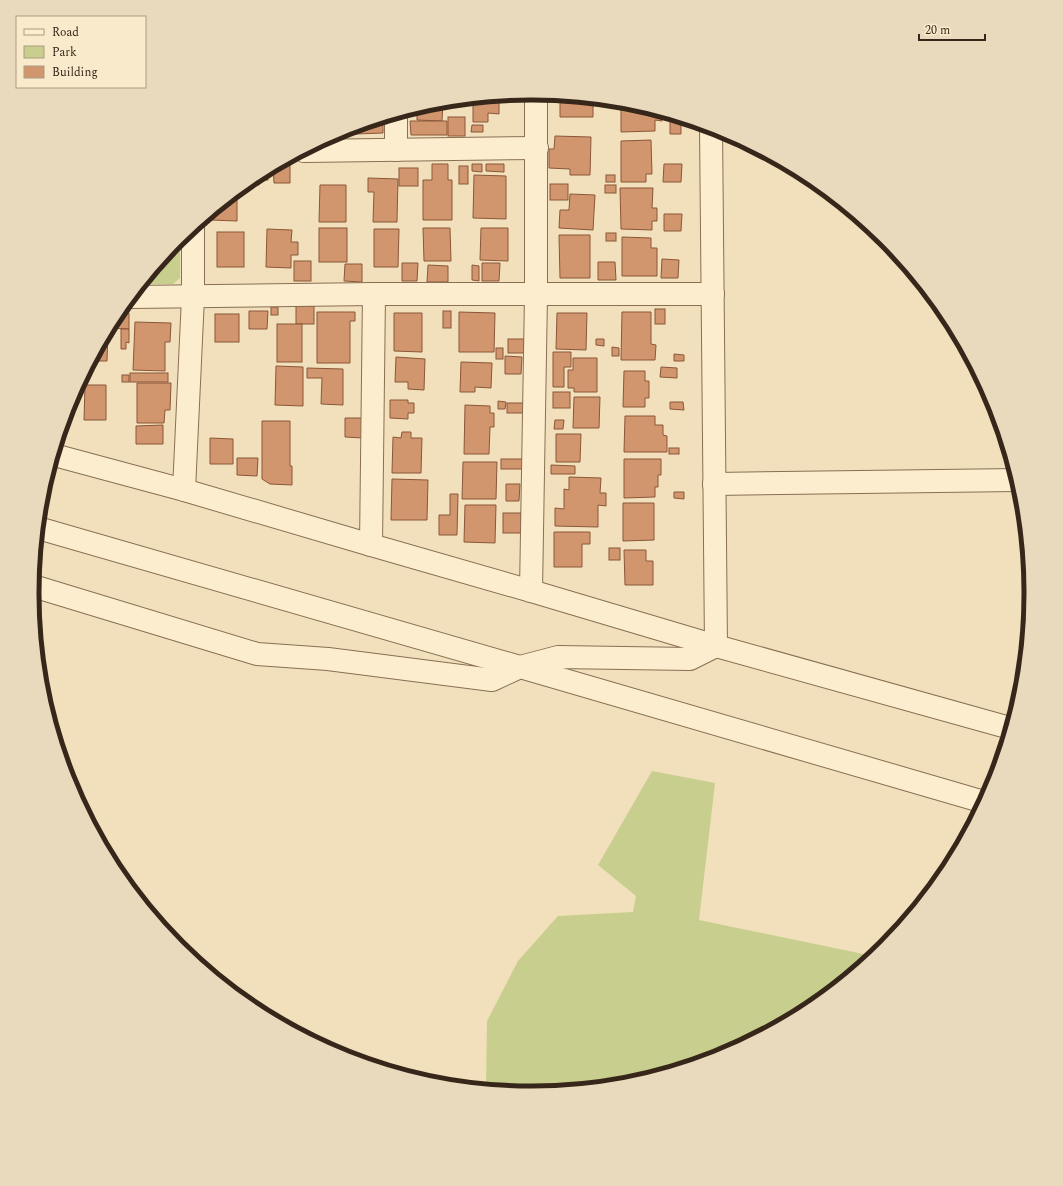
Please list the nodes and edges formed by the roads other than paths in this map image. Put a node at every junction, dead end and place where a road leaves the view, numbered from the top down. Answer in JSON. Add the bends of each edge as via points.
{"nodes":[{"id":1,"x":536,"y":100,"type":"edge"},
{"id":2,"x":396,"y":120,"type":"edge"},
{"id":3,"x":711,"y":135,"type":"edge"},
{"id":4,"x":337,"y":142,"type":"edge"},
{"id":5,"x":537,"y":148,"type":"junction"},
{"id":6,"x":396,"y":150,"type":"junction"},
{"id":7,"x":193,"y":236,"type":"edge"},
{"id":8,"x":374,"y":294,"type":"junction"},
{"id":9,"x":713,"y":294,"type":"junction"},
{"id":10,"x":536,"y":295,"type":"junction"},
{"id":11,"x":138,"y":297,"type":"edge"},
{"id":12,"x":193,"y":297,"type":"junction"},
{"id":13,"x":59,"y":456,"type":"edge"},
{"id":14,"x":1011,"y":480,"type":"edge"},
{"id":15,"x":714,"y":484,"type":"junction"},
{"id":16,"x":184,"y":490,"type":"junction"},
{"id":17,"x":43,"y":529,"type":"edge"},
{"id":18,"x":371,"y":545,"type":"junction"},
{"id":19,"x":39,"y":588,"type":"edge"},
{"id":20,"x":531,"y":591,"type":"junction"},
{"id":21,"x":716,"y":646,"type":"junction"},
{"id":22,"x":520,"y":667,"type":"junction"},
{"id":23,"x":1005,"y":727,"type":"edge"},
{"id":24,"x":978,"y":800,"type":"edge"}],
"edges":[{"from":1,"to":5,"type":"street"},
{"from":2,"to":6,"type":"street"},
{"from":3,"to":9,"type":"street"},
{"from":4,"to":6,"type":"street"},
{"from":5,"to":6,"type":"street"},
{"from":5,"to":10,"type":"street"},
{"from":7,"to":12,"type":"street"},
{"from":8,"to":10,"type":"street"},
{"from":8,"to":12,"type":"street"},
{"from":8,"to":18,"type":"street"},
{"from":9,"to":10,"type":"street"},
{"from":9,"to":15,"type":"street"},
{"from":10,"to":20,"type":"street"},
{"from":11,"to":12,"type":"street"},
{"from":12,"to":16,"type":"street"},
{"from":13,"to":16,"type":"street"},
{"from":14,"to":15,"type":"street"},
{"from":15,"to":21,"type":"street"},
{"from":16,"to":18,"type":"street"},
{"from":17,"to":22,"type":"street"},
{"from":18,"to":20,"type":"street"},
{"from":19,"to":22,"type":"street","via":[[258,654],[328,659],[492,680]]},
{"from":20,"to":21,"type":"street"},
{"from":21,"to":22,"type":"street","via":[[690,659],[558,657]]},
{"from":21,"to":23,"type":"street"},
{"from":22,"to":24,"type":"street"}]}
